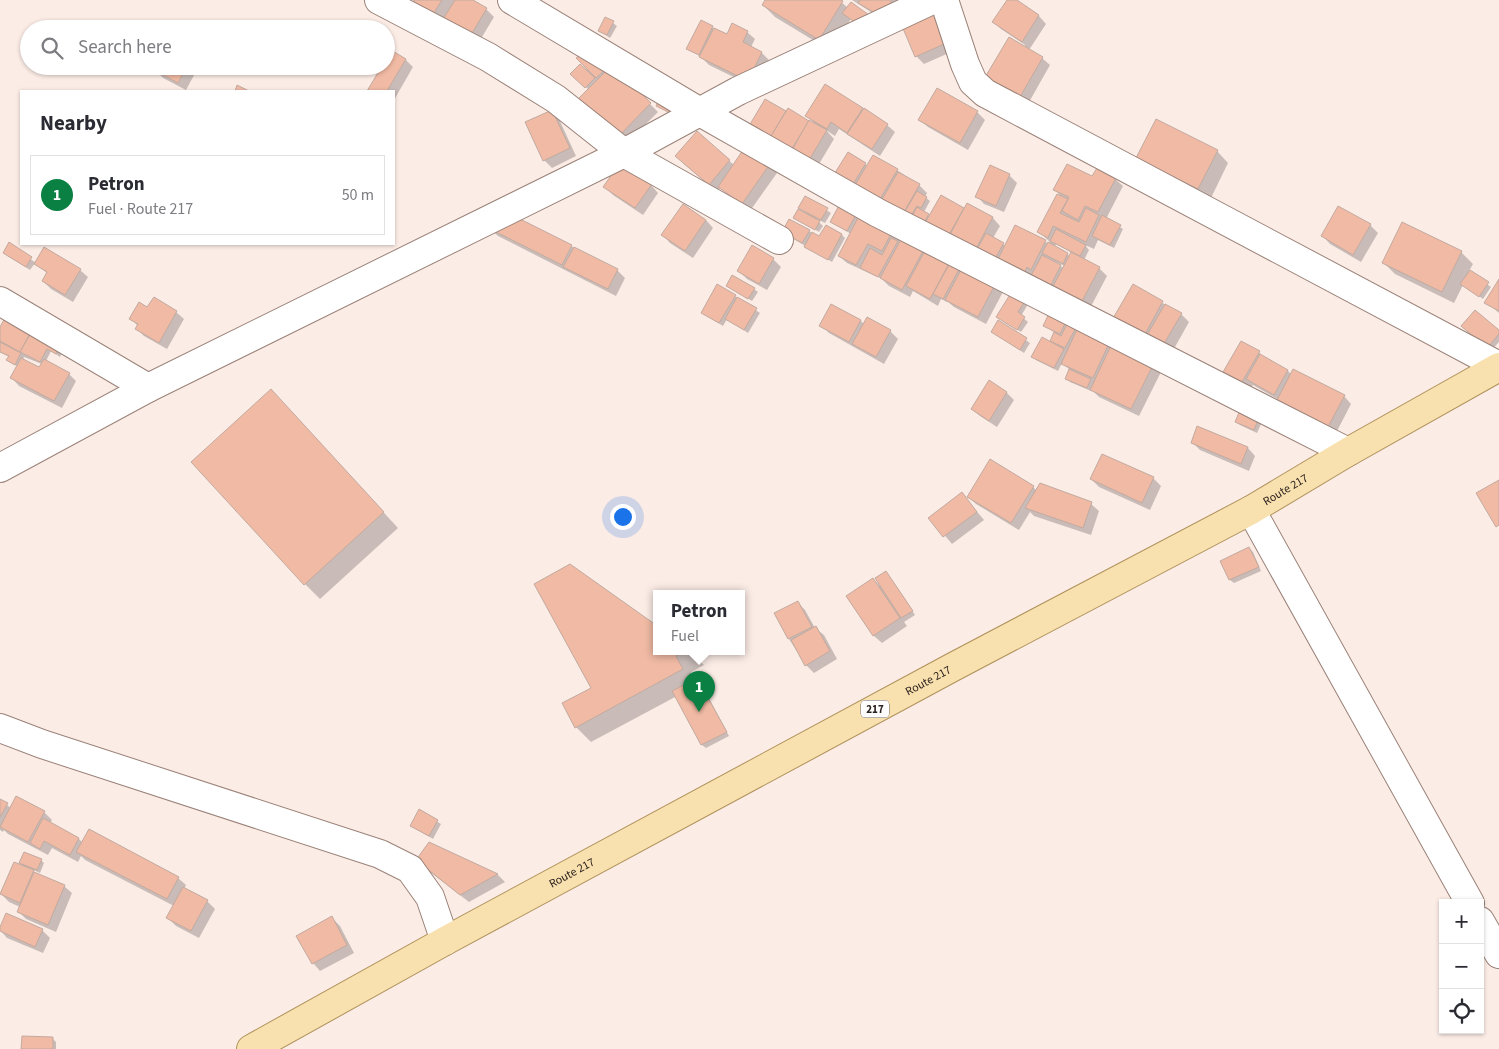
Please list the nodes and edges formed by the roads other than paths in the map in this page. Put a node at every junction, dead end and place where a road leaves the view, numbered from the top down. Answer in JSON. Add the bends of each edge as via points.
{"nodes":[{"id":1,"x":379,"y":0,"type":"edge"},
{"id":2,"x":512,"y":0,"type":"edge"},
{"id":3,"x":932,"y":0,"type":"edge"},
{"id":4,"x":944,"y":0,"type":"edge"},
{"id":5,"x":700,"y":112,"type":"junction"},
{"id":6,"x":624,"y":152,"type":"junction"},
{"id":7,"x":778,"y":240,"type":"dead end"},
{"id":8,"x":0,"y":301,"type":"edge"},
{"id":9,"x":1499,"y":367,"type":"edge"},
{"id":10,"x":148,"y":388,"type":"junction"},
{"id":11,"x":1348,"y":452,"type":"junction"},
{"id":12,"x":0,"y":468,"type":"edge"},
{"id":13,"x":1250,"y":510,"type":"junction"},
{"id":14,"x":0,"y":728,"type":"edge"},
{"id":15,"x":1468,"y":899,"type":"edge"},
{"id":16,"x":1484,"y":928,"type":"edge"},
{"id":17,"x":446,"y":941,"type":"junction"},
{"id":18,"x":1499,"y":954,"type":"edge"},
{"id":19,"x":251,"y":1049,"type":"edge"}],
"edges":[{"from":1,"to":6,"type":"street","via":[[488,57],[556,100]]},
{"from":2,"to":5,"type":"street"},
{"from":3,"to":5,"type":"street"},
{"from":4,"to":9,"type":"street","via":[[965,64],[973,82],[985,93]]},
{"from":5,"to":6,"type":"street"},
{"from":5,"to":11,"type":"street","via":[[878,213]]},
{"from":6,"to":7,"type":"street"},
{"from":6,"to":10,"type":"street"},
{"from":8,"to":10,"type":"street"},
{"from":9,"to":11,"type":"main road","name":"Route 217","number":"217"},
{"from":10,"to":12,"type":"street"},
{"from":11,"to":13,"type":"main road","name":"Route 217","number":"217"},
{"from":13,"to":15,"type":"street"},
{"from":13,"to":17,"type":"main road","name":"Route 217","number":"217"},
{"from":14,"to":17,"type":"street","via":[[380,854],[410,869],[430,897]]},
{"from":16,"to":18,"type":"street"},
{"from":17,"to":19,"type":"main road","name":"Route 217","number":"217"}]}
